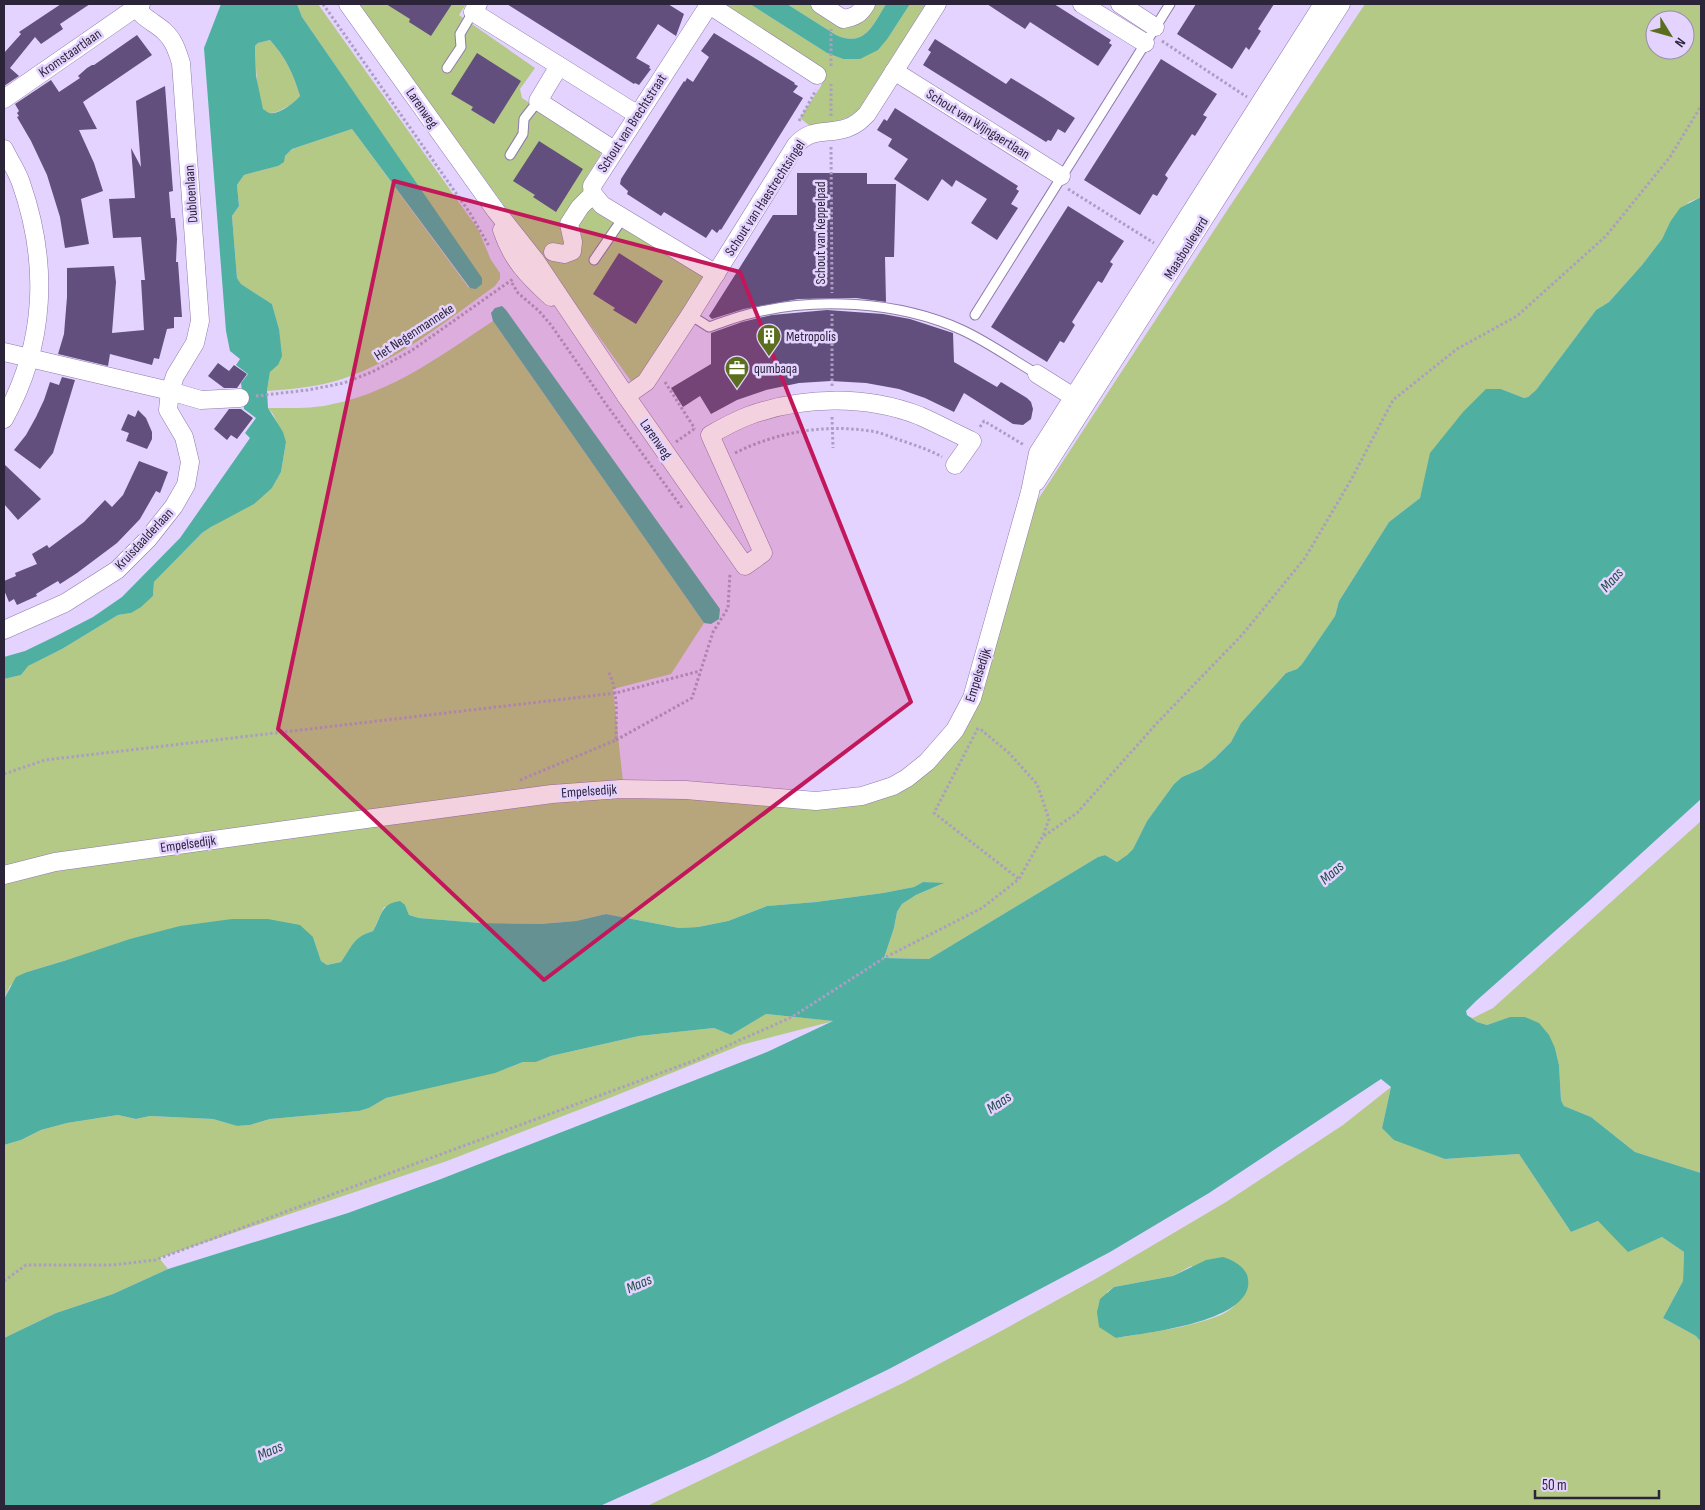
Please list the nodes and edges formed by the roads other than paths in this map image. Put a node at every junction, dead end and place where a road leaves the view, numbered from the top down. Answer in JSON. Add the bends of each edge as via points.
{"nodes":[{"id":1,"x":348,"y":4,"type":"edge"},
{"id":2,"x":708,"y":4,"type":"edge"},
{"id":3,"x":820,"y":4,"type":"edge"},
{"id":4,"x":866,"y":4,"type":"edge"},
{"id":5,"x":937,"y":4,"type":"edge"},
{"id":6,"x":1082,"y":4,"type":"edge"},
{"id":7,"x":1120,"y":4,"type":"edge"},
{"id":8,"x":1170,"y":4,"type":"edge"},
{"id":9,"x":1323,"y":4,"type":"edge"},
{"id":10,"x":1341,"y":4,"type":"edge"},
{"id":11,"x":138,"y":5,"type":"edge"},
{"id":12,"x":476,"y":8,"type":"edge"},
{"id":13,"x":1150,"y":35,"type":"junction"},
{"id":14,"x":559,"y":66,"type":"junction"},
{"id":15,"x":447,"y":68,"type":"dead end"},
{"id":16,"x":894,"y":72,"type":"junction"},
{"id":17,"x":828,"y":74,"type":"road end"},
{"id":18,"x":4,"y":99,"type":"edge"},
{"id":19,"x":538,"y":101,"type":"junction"},
{"id":20,"x":638,"y":115,"type":"junction"},
{"id":21,"x":4,"y":149,"type":"edge"},
{"id":22,"x":614,"y":150,"type":"junction"},
{"id":23,"x":510,"y":155,"type":"dead end"},
{"id":24,"x":1059,"y":179,"type":"junction"},
{"id":25,"x":593,"y":194,"type":"junction"},
{"id":26,"x":496,"y":211,"type":"junction"},
{"id":27,"x":624,"y":218,"type":"junction"},
{"id":28,"x":553,"y":252,"type":"dead end"},
{"id":29,"x":594,"y":260,"type":"dead end"},
{"id":30,"x":716,"y":274,"type":"junction"},
{"id":31,"x":568,"y":312,"type":"junction"},
{"id":32,"x":690,"y":315,"type":"junction"},
{"id":33,"x":975,"y":315,"type":"dead end"},
{"id":34,"x":4,"y":352,"type":"edge"},
{"id":35,"x":30,"y":359,"type":"junction"},
{"id":36,"x":1038,"y":374,"type":"joint"},
{"id":37,"x":170,"y":391,"type":"junction"},
{"id":38,"x":626,"y":396,"type":"junction"},
{"id":39,"x":240,"y":398,"type":"dead end"},
{"id":40,"x":1080,"y":400,"type":"junction"},
{"id":41,"x":4,"y":419,"type":"edge"},
{"id":42,"x":955,"y":465,"type":"road end"},
{"id":43,"x":1030,"y":492,"type":"junction"},
{"id":44,"x":1016,"y":539,"type":"joint"},
{"id":45,"x":4,"y":630,"type":"edge"},
{"id":46,"x":4,"y":875,"type":"edge"}],
"edges":[{"from":1,"to":26,"type":"street","name":"Larenweg"},
{"from":2,"to":17,"type":"street"},
{"from":2,"to":20,"type":"street","name":"Schout van Brechtstraat"},
{"from":3,"to":4,"type":"street","via":[[843,19],[854,17]]},
{"from":5,"to":16,"type":"street","name":"Schout van Haestrechtsingel"},
{"from":6,"to":13,"type":"street"},
{"from":7,"to":13,"type":"street"},
{"from":8,"to":13,"type":"lane"},
{"from":9,"to":40,"type":"street","name":"Maasboulevard","via":[[1166,251]]},
{"from":10,"to":40,"type":"street","name":"Maasboulevard"},
{"from":11,"to":18,"type":"street","name":"Kromstaartlaan"},
{"from":11,"to":37,"type":"street","name":"Dubloenlaan","via":[[150,22],[164,31],[176,45],[182,63],[200,321],[195,343]]},
{"from":12,"to":14,"type":"street"},
{"from":12,"to":15,"type":"lane","via":[[460,34],[461,47]]},
{"from":13,"to":24,"type":"lane"},
{"from":14,"to":19,"type":"street"},
{"from":14,"to":20,"type":"street"},
{"from":16,"to":24,"type":"street","name":"Schout van Wijngaertlaan"},
{"from":16,"to":30,"type":"street","name":"Schout van Haestrechtsingel","via":[[857,124],[802,138]]},
{"from":19,"to":22,"type":"street"},
{"from":19,"to":23,"type":"lane","via":[[524,119],[523,134]]},
{"from":20,"to":22,"type":"street","name":"Schout van Brechtstraat"},
{"from":21,"to":35,"type":"street","via":[[20,181],[32,222],[39,264],[39,311]]},
{"from":22,"to":25,"type":"street","name":"Schout van Brechtstraat","via":[[592,186]]},
{"from":24,"to":33,"type":"lane"},
{"from":25,"to":27,"type":"street","via":[[602,205]]},
{"from":25,"to":28,"type":"street","via":[[569,224],[572,251],[564,254]]},
{"from":26,"to":31,"type":"street","name":"Larenweg","via":[[535,260]]},
{"from":26,"to":31,"type":"street","name":"Larenweg","via":[[516,276]]},
{"from":27,"to":29,"type":"lane"},
{"from":27,"to":30,"type":"street"},
{"from":30,"to":32,"type":"street","name":"Schout van Haestrechtsingel"},
{"from":31,"to":38,"type":"street","name":"Larenweg"},
{"from":32,"to":36,"type":"lane","via":[[709,327],[746,314],[784,306],[868,305],[925,315],[963,330]]},
{"from":32,"to":38,"type":"street","name":"Schout van Haestrechtsingel","via":[[646,382]]},
{"from":34,"to":35,"type":"street"},
{"from":35,"to":37,"type":"street"},
{"from":35,"to":41,"type":"street","via":[[16,398]]},
{"from":36,"to":40,"type":"street"},
{"from":37,"to":39,"type":"street","via":[[201,400]]},
{"from":37,"to":45,"type":"street","name":"Kruisdaalderlaan","via":[[168,410],[184,437],[190,462],[186,485],[174,506],[148,539],[117,570],[65,603]]},
{"from":38,"to":42,"type":"street","name":"Larenweg","via":[[737,569],[763,553],[710,435],[748,416],[790,404],[832,400],[890,407],[919,416],[972,441]]},
{"from":40,"to":43,"type":"street","name":"Maasboulevard"},
{"from":40,"to":43,"type":"street","name":"Maasboulevard","via":[[1038,453]]},
{"from":43,"to":44,"type":"street","name":"Maasboulevard"},
{"from":44,"to":46,"type":"street","name":"Empelsedijk","via":[[978,680],[963,718],[927,762],[907,778],[878,792],[816,801],[686,790],[622,789],[552,794],[55,862]]}]}
